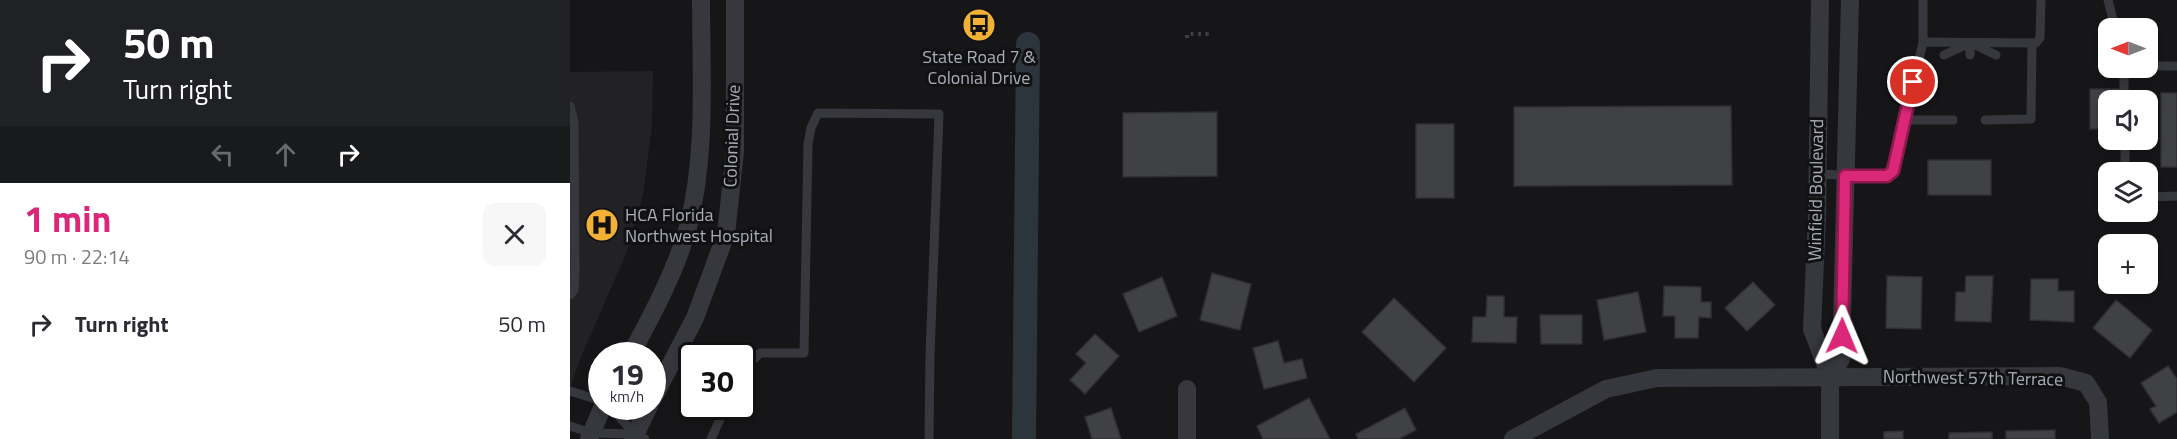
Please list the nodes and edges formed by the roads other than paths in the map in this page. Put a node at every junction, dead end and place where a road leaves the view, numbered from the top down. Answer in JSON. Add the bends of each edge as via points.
{"nodes":[{"id":1,"x":701,"y":0,"type":"edge"},
{"id":2,"x":735,"y":0,"type":"edge"},
{"id":3,"x":1820,"y":0,"type":"edge"},
{"id":4,"x":1850,"y":0,"type":"edge"},
{"id":5,"x":1923,"y":0,"type":"edge"},
{"id":6,"x":2041,"y":0,"type":"edge"},
{"id":7,"x":2108,"y":0,"type":"edge"},
{"id":8,"x":2112,"y":18,"type":"edge"},
{"id":9,"x":1923,"y":42,"type":"junction"},
{"id":10,"x":1970,"y":43,"type":"junction"},
{"id":11,"x":2032,"y":43,"type":"junction"},
{"id":12,"x":1944,"y":55,"type":"dead end"},
{"id":13,"x":1970,"y":55,"type":"dead end"},
{"id":14,"x":1996,"y":55,"type":"dead end"},
{"id":15,"x":2158,"y":66,"type":"edge"},
{"id":16,"x":2177,"y":66,"type":"edge"},
{"id":17,"x":570,"y":106,"type":"edge"},
{"id":18,"x":1904,"y":120,"type":"junction"},
{"id":19,"x":1953,"y":120,"type":"dead end"},
{"id":20,"x":1985,"y":120,"type":"dead end"},
{"id":21,"x":1817,"y":174,"type":"junction"},
{"id":22,"x":1845,"y":176,"type":"junction"},
{"id":23,"x":2177,"y":196,"type":"edge"},
{"id":24,"x":2158,"y":197,"type":"edge"},
{"id":25,"x":570,"y":295,"type":"edge"},
{"id":26,"x":638,"y":342,"type":"edge"},
{"id":27,"x":756,"y":356,"type":"edge"},
{"id":28,"x":666,"y":373,"type":"edge"},
{"id":29,"x":1830,"y":376,"type":"junction"},
{"id":30,"x":1187,"y":389,"type":"dead end"},
{"id":31,"x":570,"y":391,"type":"edge"},
{"id":32,"x":588,"y":397,"type":"edge"},
{"id":33,"x":597,"y":420,"type":"edge"},
{"id":34,"x":622,"y":420,"type":"edge"},
{"id":35,"x":644,"y":420,"type":"edge"},
{"id":36,"x":720,"y":420,"type":"edge"},
{"id":37,"x":570,"y":426,"type":"edge"},
{"id":38,"x":590,"y":436,"type":"edge"},
{"id":39,"x":638,"y":437,"type":"edge"},
{"id":40,"x":711,"y":439,"type":"edge"},
{"id":41,"x":929,"y":439,"type":"edge"},
{"id":42,"x":1187,"y":439,"type":"edge"},
{"id":43,"x":1515,"y":439,"type":"edge"},
{"id":44,"x":1830,"y":439,"type":"edge"},
{"id":45,"x":2100,"y":439,"type":"edge"}],
"edges":[{"from":1,"to":26,"type":"street","name":"Colonial Drive","via":[[700,151],[688,227],[661,300]]},
{"from":2,"to":28,"type":"street","name":"Colonial Drive","via":[[735,151],[726,234],[695,318]]},
{"from":3,"to":21,"type":"street","name":"Winfield Boulevard"},
{"from":4,"to":22,"type":"street","name":"Winfield Boulevard"},
{"from":5,"to":9,"type":"lane"},
{"from":6,"to":11,"type":"lane","via":[[2040,38]]},
{"from":7,"to":8,"type":"lane"},
{"from":9,"to":10,"type":"lane"},
{"from":9,"to":18,"type":"lane"},
{"from":10,"to":11,"type":"lane"},
{"from":10,"to":12,"type":"lane"},
{"from":10,"to":13,"type":"lane"},
{"from":10,"to":14,"type":"lane"},
{"from":11,"to":20,"type":"lane","via":[[2031,118]]},
{"from":15,"to":16,"type":"lane"},
{"from":17,"to":25,"type":"lane","via":[[574,122],[575,271]]},
{"from":18,"to":19,"type":"lane"},
{"from":18,"to":22,"type":"lane","via":[[1891,174]]},
{"from":21,"to":22,"type":"lane"},
{"from":21,"to":29,"type":"street","name":"Winfield Boulevard","via":[[1812,329]]},
{"from":22,"to":29,"type":"street","name":"Winfield Boulevard","via":[[1842,359]]},
{"from":23,"to":24,"type":"lane"},
{"from":27,"to":41,"type":"lane","via":[[760,352],[804,353],[808,144],[818,113],[939,114]]},
{"from":29,"to":43,"type":"street","name":"Northwest 57th Terrace","via":[[1657,378],[1606,389]]},
{"from":29,"to":44,"type":"street","name":"Winfield Boulevard"},
{"from":29,"to":45,"type":"street","name":"Northwest 57th Terrace","via":[[2060,376],[2086,384],[2098,402]]},
{"from":30,"to":42,"type":"street"},
{"from":31,"to":32,"type":"lane"},
{"from":33,"to":38,"type":"street"},
{"from":34,"to":39,"type":"lane"},
{"from":35,"to":39,"type":"street"},
{"from":36,"to":40,"type":"lane"},
{"from":37,"to":38,"type":"lane"},
{"from":38,"to":39,"type":"lane"}]}
